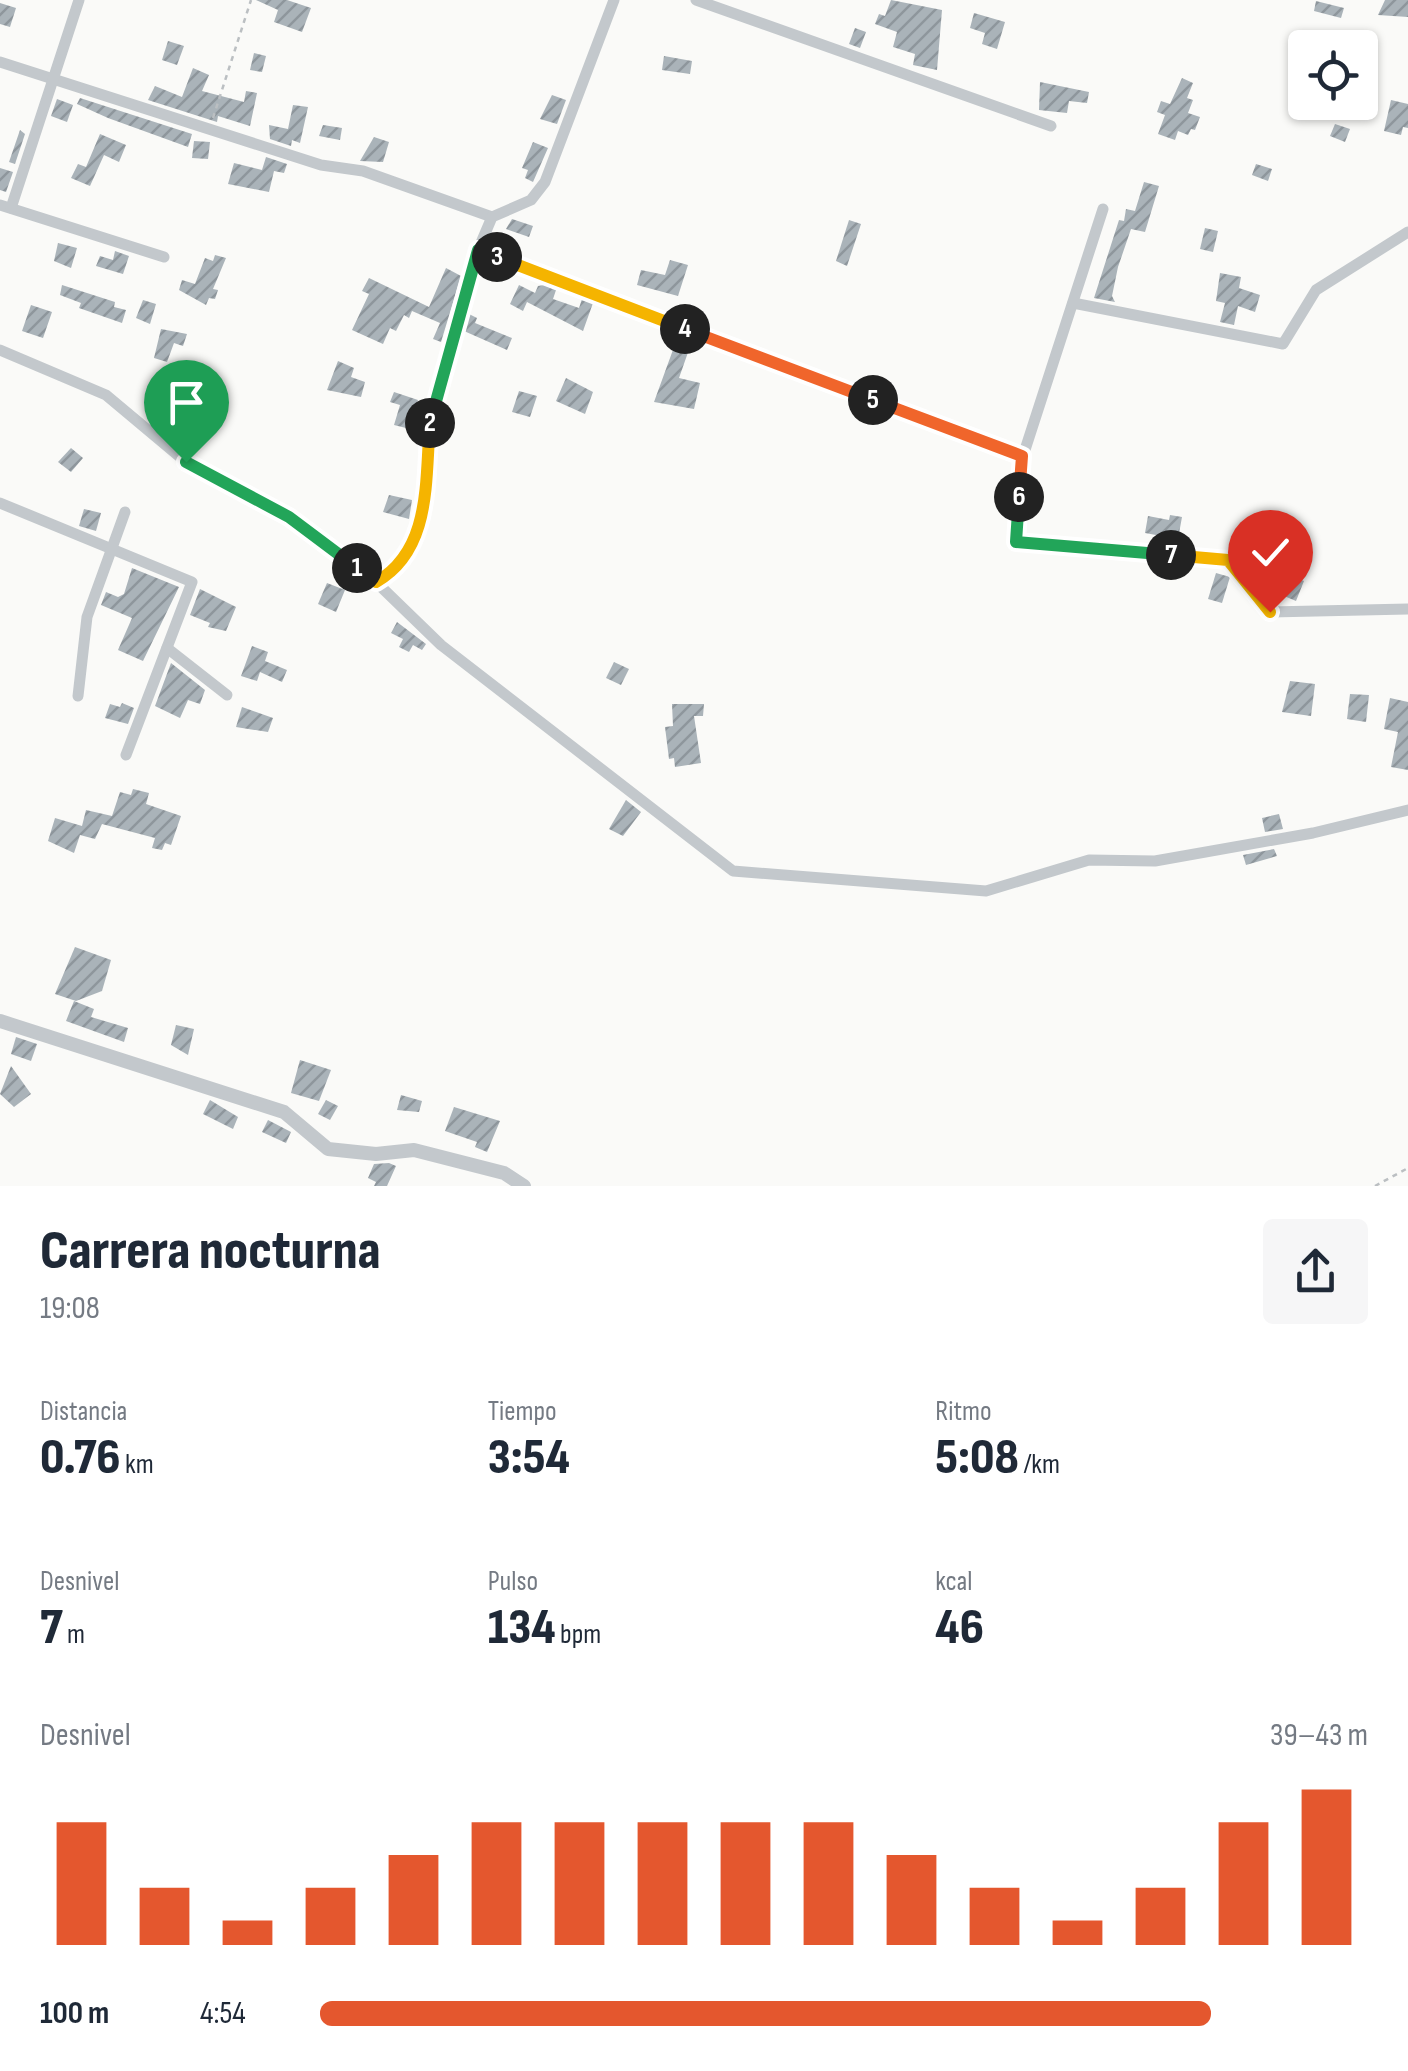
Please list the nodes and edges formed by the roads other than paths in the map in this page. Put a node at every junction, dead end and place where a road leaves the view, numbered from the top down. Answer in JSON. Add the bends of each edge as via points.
{"nodes":[{"id":1,"x":79,"y":0,"type":"edge"},
{"id":2,"x":614,"y":0,"type":"edge"},
{"id":3,"x":696,"y":0,"type":"edge"},
{"id":4,"x":0,"y":62,"type":"edge"},
{"id":5,"x":54,"y":80,"type":"junction"},
{"id":6,"x":1052,"y":126,"type":"dead end"},
{"id":7,"x":6,"y":207,"type":"edge"},
{"id":8,"x":1103,"y":209,"type":"dead end"},
{"id":9,"x":492,"y":217,"type":"junction"},
{"id":10,"x":1408,"y":232,"type":"edge"},
{"id":11,"x":478,"y":250,"type":"junction"},
{"id":12,"x":164,"y":257,"type":"dead end"},
{"id":13,"x":1073,"y":303,"type":"junction"},
{"id":14,"x":0,"y":352,"type":"edge"},
{"id":15,"x":1022,"y":456,"type":"junction"},
{"id":16,"x":0,"y":502,"type":"edge"},
{"id":17,"x":126,"y":512,"type":"dead end"},
{"id":18,"x":112,"y":552,"type":"junction"},
{"id":19,"x":376,"y":582,"type":"junction"},
{"id":20,"x":1408,"y":609,"type":"edge"},
{"id":21,"x":166,"y":648,"type":"junction"},
{"id":22,"x":227,"y":695,"type":"dead end"},
{"id":23,"x":78,"y":696,"type":"dead end"},
{"id":24,"x":126,"y":755,"type":"dead end"},
{"id":25,"x":1408,"y":810,"type":"edge"},
{"id":26,"x":0,"y":1021,"type":"edge"},
{"id":27,"x":524,"y":1186,"type":"edge"}],
"edges":[{"from":1,"to":5,"type":"street"},
{"from":2,"to":9,"type":"street","via":[[545,182],[531,200]]},
{"from":3,"to":6,"type":"street"},
{"from":4,"to":5,"type":"street"},
{"from":5,"to":7,"type":"street"},
{"from":5,"to":9,"type":"street","via":[[322,165],[363,171]]},
{"from":7,"to":12,"type":"street"},
{"from":8,"to":13,"type":"street"},
{"from":9,"to":11,"type":"street"},
{"from":10,"to":13,"type":"street","via":[[1316,290],[1283,344]]},
{"from":11,"to":15,"type":"street"},
{"from":11,"to":19,"type":"street","via":[[431,410],[417,538],[396,570]]},
{"from":13,"to":15,"type":"street"},
{"from":14,"to":19,"type":"street","via":[[106,395],[186,462],[289,517]]},
{"from":15,"to":20,"type":"street","via":[[1016,542],[1228,560],[1270,612]]},
{"from":16,"to":18,"type":"street"},
{"from":17,"to":18,"type":"street"},
{"from":18,"to":21,"type":"street","via":[[192,582]]},
{"from":18,"to":23,"type":"street","via":[[86,617]]},
{"from":19,"to":25,"type":"street","via":[[441,645],[733,872],[986,891],[1089,860],[1155,861]]},
{"from":21,"to":22,"type":"street"},
{"from":21,"to":24,"type":"street"},
{"from":26,"to":27,"type":"street","via":[[284,1112],[328,1149],[414,1150],[504,1172]]}]}
